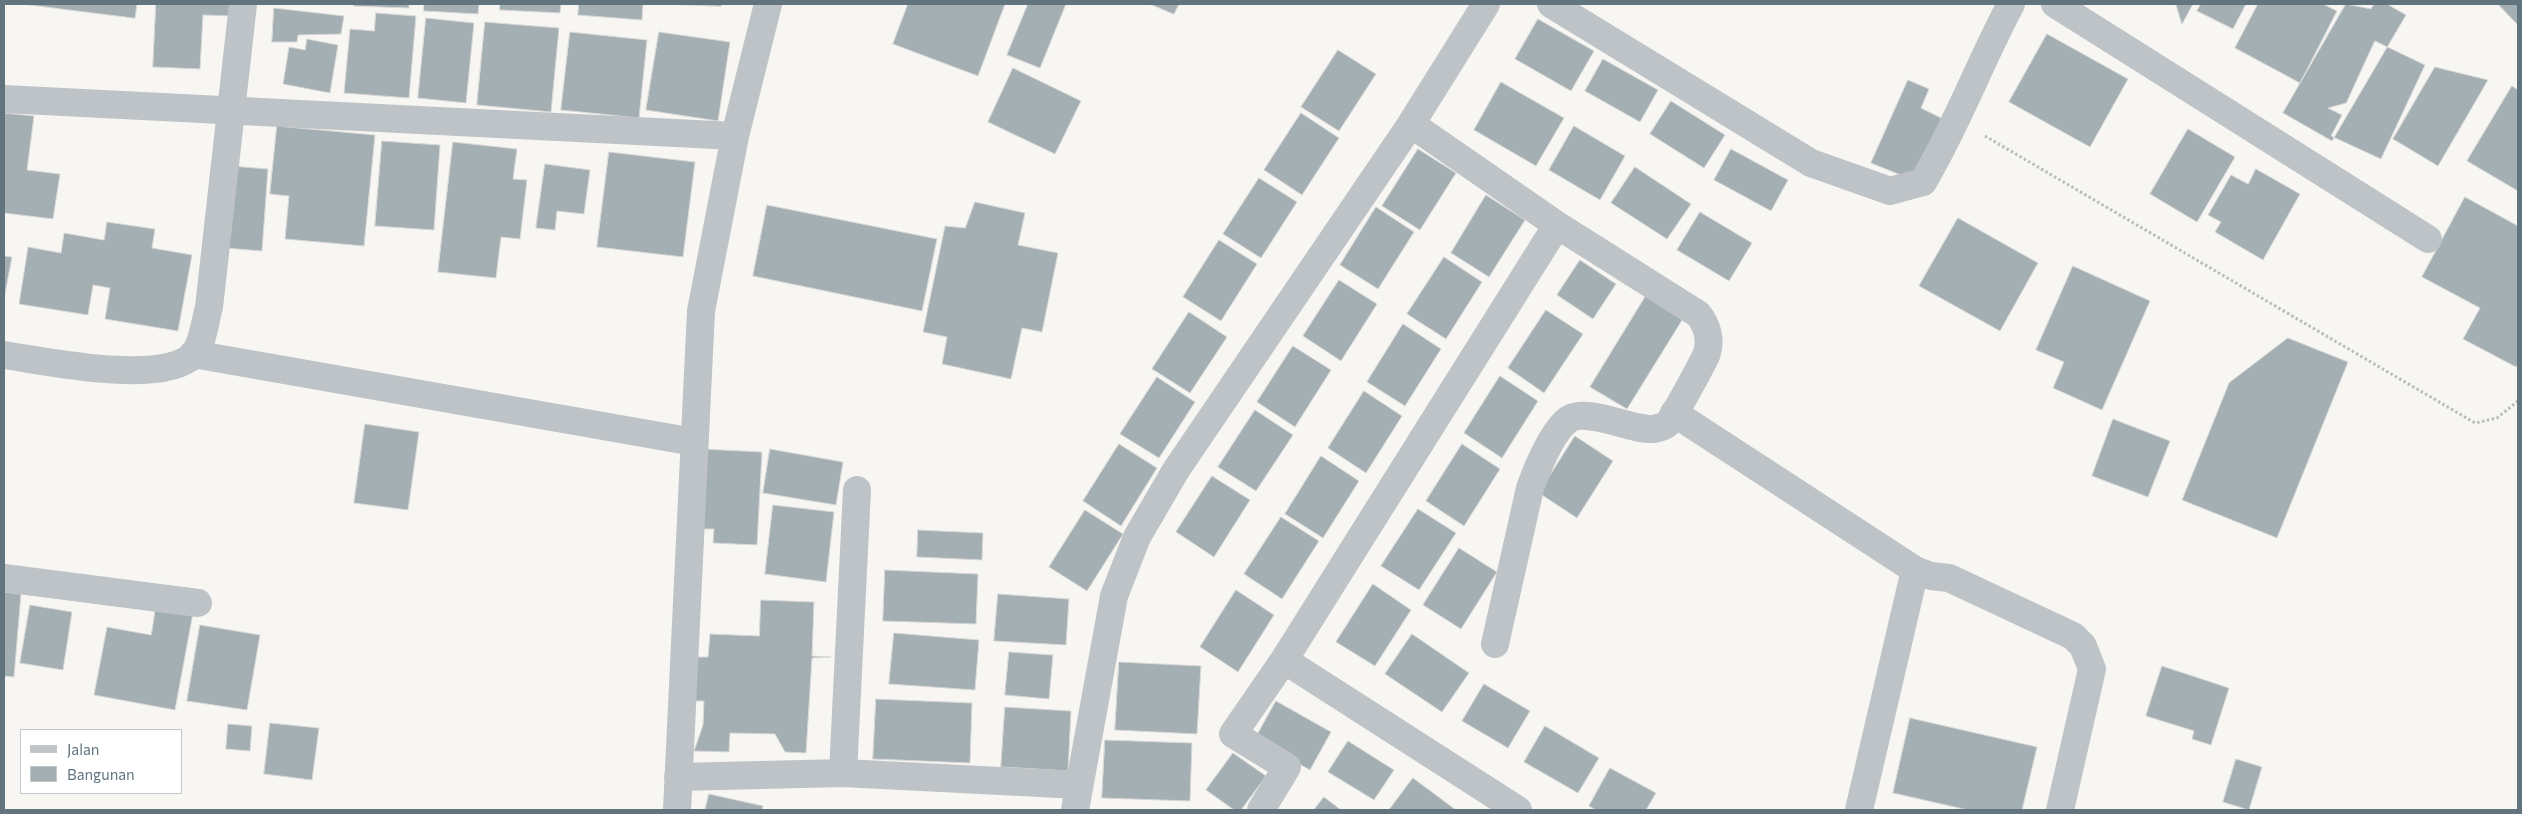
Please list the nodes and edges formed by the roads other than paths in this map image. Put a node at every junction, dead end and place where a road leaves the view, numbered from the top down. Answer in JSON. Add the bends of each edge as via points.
{"nodes":[{"id":1,"x":243,"y":4,"type":"edge"},
{"id":2,"x":768,"y":4,"type":"edge"},
{"id":3,"x":1486,"y":4,"type":"edge"},
{"id":4,"x":1551,"y":4,"type":"edge"},
{"id":5,"x":2011,"y":4,"type":"edge"},
{"id":6,"x":2055,"y":4,"type":"edge"},
{"id":7,"x":4,"y":99,"type":"edge"},
{"id":8,"x":232,"y":112,"type":"junction"},
{"id":9,"x":1411,"y":124,"type":"junction"},
{"id":10,"x":735,"y":136,"type":"junction"},
{"id":11,"x":1557,"y":225,"type":"junction"},
{"id":12,"x":2428,"y":239,"type":"dead end"},
{"id":13,"x":193,"y":354,"type":"junction"},
{"id":14,"x":4,"y":356,"type":"edge"},
{"id":15,"x":1674,"y":413,"type":"junction"},
{"id":16,"x":694,"y":442,"type":"junction"},
{"id":17,"x":857,"y":490,"type":"dead end"},
{"id":18,"x":1915,"y":570,"type":"junction"},
{"id":19,"x":4,"y":578,"type":"edge"},
{"id":20,"x":198,"y":603,"type":"dead end"},
{"id":21,"x":1495,"y":644,"type":"dead end"},
{"id":22,"x":1284,"y":660,"type":"junction"},
{"id":23,"x":843,"y":773,"type":"junction"},
{"id":24,"x":678,"y":777,"type":"junction"},
{"id":25,"x":1077,"y":798,"type":"edge"},
{"id":26,"x":1485,"y":802,"type":"edge"},
{"id":27,"x":677,"y":810,"type":"edge"},
{"id":28,"x":1261,"y":810,"type":"edge"},
{"id":29,"x":1518,"y":810,"type":"edge"},
{"id":30,"x":1859,"y":810,"type":"edge"},
{"id":31,"x":2060,"y":810,"type":"edge"}],
"edges":[{"from":1,"to":8,"type":"street"},
{"from":2,"to":10,"type":"street"},
{"from":3,"to":9,"type":"street"},
{"from":4,"to":5,"type":"street","via":[[1810,163],[1890,191],[1923,182]]},
{"from":6,"to":12,"type":"street"},
{"from":7,"to":8,"type":"street"},
{"from":8,"to":10,"type":"street"},
{"from":8,"to":13,"type":"street","via":[[209,307],[202,336]]},
{"from":9,"to":11,"type":"street"},
{"from":9,"to":25,"type":"street","via":[[1176,470],[1137,537],[1114,596]]},
{"from":10,"to":16,"type":"street","via":[[701,311]]},
{"from":11,"to":15,"type":"street","via":[[1698,314],[1706,324],[1707,353]]},
{"from":11,"to":22,"type":"street"},
{"from":13,"to":14,"type":"street","via":[[173,366],[151,370],[121,370]]},
{"from":13,"to":16,"type":"street"},
{"from":15,"to":18,"type":"street"},
{"from":15,"to":21,"type":"street","via":[[1668,424],[1655,429],[1580,415],[1562,426],[1539,464],[1530,488]]},
{"from":16,"to":24,"type":"street"},
{"from":17,"to":23,"type":"street"},
{"from":18,"to":30,"type":"street"},
{"from":18,"to":31,"type":"street","via":[[1950,578],[2073,636],[2083,646],[2092,669]]},
{"from":19,"to":20,"type":"street"},
{"from":22,"to":26,"type":"street"},
{"from":22,"to":28,"type":"street","via":[[1233,734],[1287,767]]},
{"from":23,"to":24,"type":"street"},
{"from":23,"to":25,"type":"street"},
{"from":24,"to":27,"type":"street"},
{"from":26,"to":29,"type":"street"}]}
